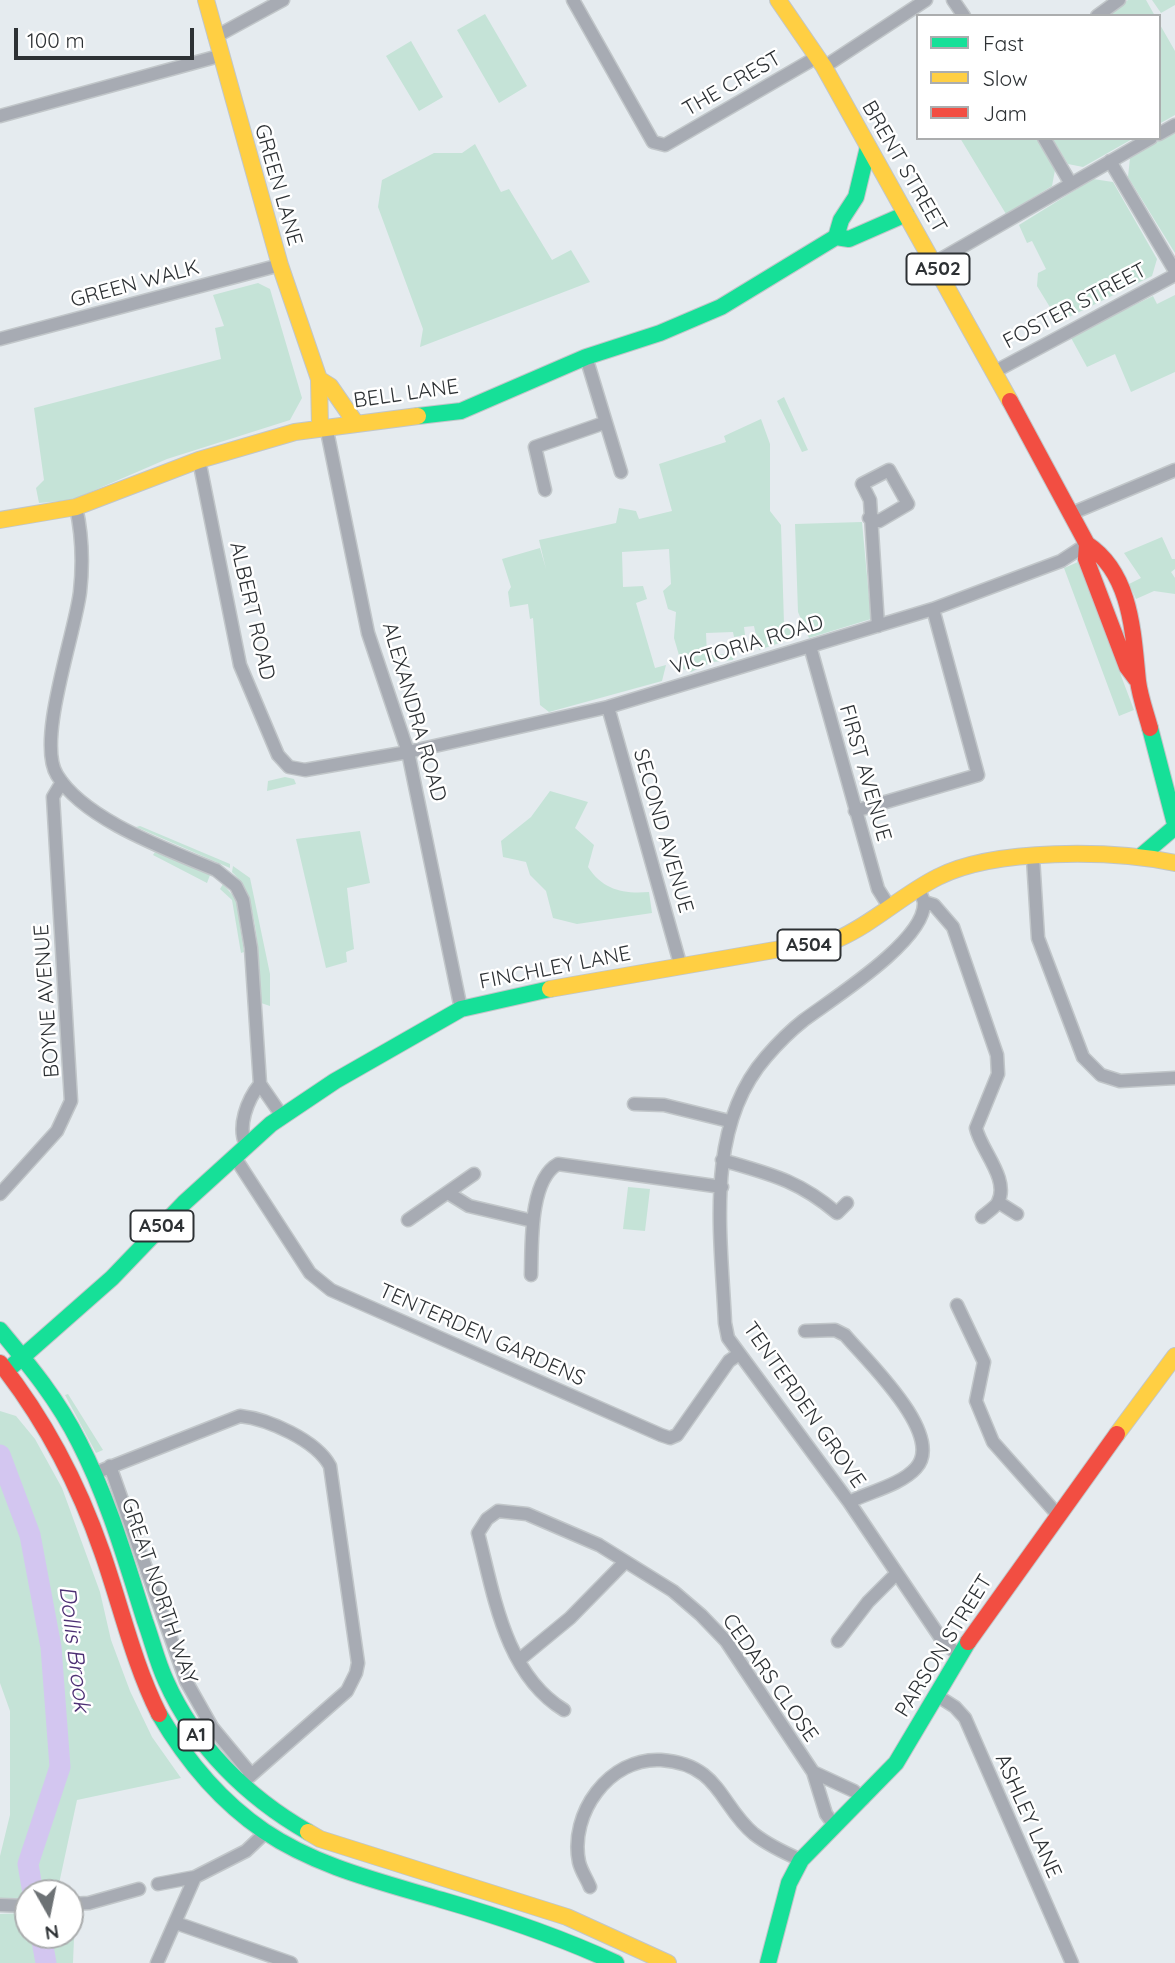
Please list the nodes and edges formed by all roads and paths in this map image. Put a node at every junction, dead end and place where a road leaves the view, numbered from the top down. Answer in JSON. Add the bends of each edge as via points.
{"nodes":[{"id":1,"x":206,"y":0,"type":"edge"},
{"id":2,"x":283,"y":0,"type":"edge"},
{"id":3,"x":573,"y":0,"type":"edge"},
{"id":4,"x":778,"y":0,"type":"edge"},
{"id":5,"x":926,"y":0,"type":"edge"},
{"id":6,"x":1119,"y":0,"type":"edge"},
{"id":7,"x":1100,"y":14,"type":"edge"},
{"id":8,"x":215,"y":37,"type":"junction"},
{"id":9,"x":219,"y":56,"type":"junction"},
{"id":10,"x":821,"y":62,"type":"junction"},
{"id":11,"x":0,"y":116,"type":"edge"},
{"id":12,"x":1045,"y":140,"type":"edge"},
{"id":13,"x":1147,"y":140,"type":"edge"},
{"id":14,"x":868,"y":148,"type":"junction"},
{"id":15,"x":1110,"y":161,"type":"junction"},
{"id":16,"x":1071,"y":184,"type":"junction"},
{"id":17,"x":906,"y":214,"type":"junction"},
{"id":18,"x":836,"y":237,"type":"junction"},
{"id":19,"x":934,"y":263,"type":"junction"},
{"id":20,"x":280,"y":265,"type":"junction"},
{"id":21,"x":1175,"y":273,"type":"edge"},
{"id":22,"x":0,"y":340,"type":"edge"},
{"id":23,"x":586,"y":357,"type":"junction"},
{"id":24,"x":994,"y":372,"type":"junction"},
{"id":25,"x":319,"y":379,"type":"junction"},
{"id":26,"x":355,"y":422,"type":"junction"},
{"id":27,"x":604,"y":423,"type":"junction"},
{"id":28,"x":323,"y":426,"type":"junction"},
{"id":29,"x":199,"y":460,"type":"junction"},
{"id":30,"x":1175,"y":470,"type":"edge"},
{"id":31,"x":621,"y":472,"type":"dead end"},
{"id":32,"x":545,"y":490,"type":"dead end"},
{"id":33,"x":76,"y":507,"type":"junction"},
{"id":34,"x":1070,"y":514,"type":"junction"},
{"id":35,"x":869,"y":518,"type":"dead end"},
{"id":36,"x":0,"y":520,"type":"edge"},
{"id":37,"x":1087,"y":544,"type":"junction"},
{"id":38,"x":933,"y":609,"type":"junction"},
{"id":39,"x":878,"y":626,"type":"junction"},
{"id":40,"x":810,"y":646,"type":"junction"},
{"id":41,"x":608,"y":707,"type":"junction"},
{"id":42,"x":408,"y":752,"type":"junction"},
{"id":43,"x":1169,"y":770,"type":"edge"},
{"id":44,"x":62,"y":782,"type":"junction"},
{"id":45,"x":855,"y":811,"type":"junction"},
{"id":46,"x":1175,"y":825,"type":"edge"},
{"id":47,"x":1175,"y":838,"type":"edge"},
{"id":48,"x":1175,"y":844,"type":"edge"},
{"id":49,"x":1141,"y":856,"type":"junction"},
{"id":50,"x":1033,"y":858,"type":"junction"},
{"id":51,"x":1175,"y":863,"type":"edge"},
{"id":52,"x":921,"y":896,"type":"junction"},
{"id":53,"x":890,"y":908,"type":"junction"},
{"id":54,"x":681,"y":967,"type":"junction"},
{"id":55,"x":461,"y":1009,"type":"junction"},
{"id":56,"x":1175,"y":1078,"type":"edge"},
{"id":57,"x":260,"y":1084,"type":"junction"},
{"id":58,"x":634,"y":1104,"type":"dead end"},
{"id":59,"x":282,"y":1116,"type":"junction"},
{"id":60,"x":729,"y":1121,"type":"junction"},
{"id":61,"x":240,"y":1151,"type":"junction"},
{"id":62,"x":722,"y":1160,"type":"junction"},
{"id":63,"x":474,"y":1174,"type":"dead end"},
{"id":64,"x":722,"y":1187,"type":"junction"},
{"id":65,"x":448,"y":1193,"type":"junction"},
{"id":66,"x":0,"y":1194,"type":"edge"},
{"id":67,"x":998,"y":1202,"type":"junction"},
{"id":68,"x":839,"y":1213,"type":"dead end"},
{"id":69,"x":1017,"y":1214,"type":"dead end"},
{"id":70,"x":982,"y":1217,"type":"dead end"},
{"id":71,"x":408,"y":1220,"type":"dead end"},
{"id":72,"x":533,"y":1222,"type":"junction"},
{"id":73,"x":531,"y":1275,"type":"dead end"},
{"id":74,"x":957,"y":1305,"type":"dead end"},
{"id":75,"x":0,"y":1329,"type":"edge"},
{"id":76,"x":805,"y":1331,"type":"dead end"},
{"id":77,"x":739,"y":1353,"type":"junction"},
{"id":78,"x":22,"y":1354,"type":"junction"},
{"id":79,"x":1175,"y":1356,"type":"edge"},
{"id":80,"x":2,"y":1371,"type":"edge"},
{"id":81,"x":110,"y":1466,"type":"junction"},
{"id":82,"x":94,"y":1473,"type":"junction"},
{"id":83,"x":849,"y":1502,"type":"junction"},
{"id":84,"x":1056,"y":1514,"type":"junction"},
{"id":85,"x":625,"y":1562,"type":"junction"},
{"id":86,"x":896,"y":1574,"type":"junction"},
{"id":87,"x":838,"y":1641,"type":"dead end"},
{"id":88,"x":959,"y":1655,"type":"junction"},
{"id":89,"x":519,"y":1660,"type":"junction"},
{"id":90,"x":936,"y":1695,"type":"junction"},
{"id":91,"x":564,"y":1710,"type":"dead end"},
{"id":92,"x":813,"y":1772,"type":"junction"},
{"id":93,"x":246,"y":1779,"type":"junction"},
{"id":94,"x":863,"y":1799,"type":"junction"},
{"id":95,"x":834,"y":1825,"type":"junction"},
{"id":96,"x":266,"y":1832,"type":"junction"},
{"id":97,"x":801,"y":1860,"type":"junction"},
{"id":98,"x":195,"y":1877,"type":"junction"},
{"id":99,"x":158,"y":1884,"type":"dead end"},
{"id":100,"x":590,"y":1887,"type":"dead end"},
{"id":101,"x":139,"y":1889,"type":"dead end"},
{"id":102,"x":84,"y":1903,"type":"edge"},
{"id":103,"x":176,"y":1923,"type":"junction"},
{"id":104,"x":157,"y":1963,"type":"edge"},
{"id":105,"x":291,"y":1963,"type":"edge"},
{"id":106,"x":616,"y":1963,"type":"edge"},
{"id":107,"x":668,"y":1963,"type":"edge"},
{"id":108,"x":768,"y":1963,"type":"edge"},
{"id":109,"x":1072,"y":1963,"type":"edge"}],
"edges":[{"from":1,"to":8,"type":"main road","name":"GREEN LANE"},
{"from":2,"to":8,"type":"street"},
{"from":3,"to":10,"type":"street","name":"THE CREST","via":[[653,142],[665,145]]},
{"from":4,"to":10,"type":"main road","name":"BRENT STREET","number":"A502"},
{"from":5,"to":10,"type":"street","name":"THE CREST"},
{"from":6,"to":7,"type":"street"},
{"from":8,"to":9,"type":"main road","name":"GREEN LANE"},
{"from":9,"to":11,"type":"street"},
{"from":9,"to":20,"type":"main road","name":"GREEN LANE"},
{"from":10,"to":14,"type":"main road","name":"BRENT STREET","number":"A502"},
{"from":12,"to":16,"type":"street"},
{"from":13,"to":15,"type":"street"},
{"from":14,"to":17,"type":"main road","name":"BRENT STREET","number":"A502"},
{"from":14,"to":18,"type":"main road","via":[[856,197]]},
{"from":15,"to":16,"type":"street"},
{"from":15,"to":21,"type":"street"},
{"from":16,"to":19,"type":"street"},
{"from":17,"to":18,"type":"main road","name":"BELL LANE","via":[[849,239]]},
{"from":17,"to":19,"type":"main road","name":"BRENT STREET","number":"A502"},
{"from":18,"to":23,"type":"main road","name":"BELL LANE","via":[[721,307]]},
{"from":19,"to":24,"type":"main road","name":"BRENT STREET","number":"A502"},
{"from":20,"to":22,"type":"street","name":"GREEN WALK"},
{"from":20,"to":25,"type":"main road","name":"GREEN LANE"},
{"from":21,"to":24,"type":"street","name":"FOSTER STREET"},
{"from":23,"to":26,"type":"main road","name":"BELL LANE","via":[[461,411]]},
{"from":23,"to":27,"type":"street"},
{"from":24,"to":34,"type":"main road","name":"BRENT STREET","number":"A502"},
{"from":25,"to":26,"type":"main road","name":"GREEN LANE","via":[[330,386]]},
{"from":25,"to":28,"type":"main road","name":"GREEN LANE"},
{"from":26,"to":28,"type":"main road","name":"BELL LANE"},
{"from":27,"to":31,"type":"street"},
{"from":27,"to":32,"type":"street","via":[[535,447]]},
{"from":28,"to":29,"type":"main road","name":"BELL LANE"},
{"from":28,"to":42,"type":"street","name":"ALEXANDRA ROAD","via":[[368,633]]},
{"from":29,"to":33,"type":"main road","name":"BELL LANE"},
{"from":29,"to":42,"type":"street","name":"ALBERT ROAD","via":[[240,665],[278,755],[289,767],[305,771]]},
{"from":30,"to":34,"type":"street"},
{"from":33,"to":36,"type":"main road","name":"BELL LANE"},
{"from":33,"to":44,"type":"street","via":[[80,594],[50,749],[51,763]]},
{"from":34,"to":37,"type":"main road","name":"BRENT STREET","number":"A502"},
{"from":35,"to":39,"type":"street"},
{"from":37,"to":38,"type":"street","name":"VICTORIA ROAD","via":[[1062,561]]},
{"from":37,"to":43,"type":"main road","name":"BRENT STREET","number":"A502","via":[[1086,559],[1127,667],[1138,681]]},
{"from":38,"to":39,"type":"street","name":"VICTORIA ROAD"},
{"from":38,"to":45,"type":"street","via":[[978,775]]},
{"from":39,"to":40,"type":"street","name":"VICTORIA ROAD"},
{"from":40,"to":41,"type":"street","name":"VICTORIA ROAD"},
{"from":40,"to":45,"type":"street","name":"FIRST AVENUE"},
{"from":41,"to":42,"type":"street","name":"VICTORIA ROAD"},
{"from":41,"to":54,"type":"street","name":"SECOND AVENUE"},
{"from":42,"to":55,"type":"street","name":"ALEXANDRA ROAD"},
{"from":43,"to":46,"type":"main road","name":"BRENT STREET","number":"A502"},
{"from":44,"to":57,"type":"street","via":[[109,819],[216,870],[236,886],[243,900],[251,948]]},
{"from":44,"to":66,"type":"street","name":"BOYNE AVENUE","via":[[53,797],[71,1101],[57,1131]]},
{"from":45,"to":53,"type":"street","name":"FIRST AVENUE","via":[[878,889]]},
{"from":46,"to":49,"type":"main road"},
{"from":47,"to":48,"type":"main road"},
{"from":49,"to":50,"type":"main road","name":"FINCHLEY LANE","number":"A504"},
{"from":49,"to":51,"type":"main road","name":"FINCHLEY LANE","number":"A504"},
{"from":50,"to":52,"type":"main road","name":"FINCHLEY LANE","number":"A504","via":[[942,875]]},
{"from":50,"to":56,"type":"street","via":[[1038,938],[1083,1057],[1101,1075],[1120,1081]]},
{"from":52,"to":53,"type":"main road","name":"FINCHLEY LANE","number":"A504"},
{"from":52,"to":60,"type":"street","name":"TENTERDEN GROVE","via":[[920,918],[892,953],[803,1021],[765,1057]]},
{"from":52,"to":67,"type":"street","via":[[953,927],[997,1055],[998,1074],[976,1128],[999,1181]]},
{"from":53,"to":54,"type":"main road","name":"FINCHLEY LANE","number":"A504","via":[[838,939]]},
{"from":54,"to":55,"type":"main road","name":"FINCHLEY LANE","number":"A504","via":[[511,995]]},
{"from":55,"to":59,"type":"main road","name":"FINCHLEY LANE","number":"A504"},
{"from":57,"to":59,"type":"street"},
{"from":57,"to":61,"type":"street","via":[[241,1130]]},
{"from":58,"to":60,"type":"street","via":[[664,1105]]},
{"from":59,"to":61,"type":"main road","name":"FINCHLEY LANE","number":"A504"},
{"from":60,"to":62,"type":"street","name":"TENTERDEN GROVE"},
{"from":61,"to":77,"type":"street","name":"TENTERDEN GARDENS","via":[[310,1273],[331,1290],[661,1435],[677,1435]]},
{"from":61,"to":78,"type":"main road","name":"FINCHLEY LANE","number":"A504","via":[[111,1278]]},
{"from":62,"to":64,"type":"street","name":"TENTERDEN GROVE"},
{"from":62,"to":68,"type":"street","via":[[787,1179]]},
{"from":63,"to":65,"type":"street"},
{"from":64,"to":72,"type":"street","via":[[558,1164],[542,1182]]},
{"from":64,"to":77,"type":"street","name":"TENTERDEN GROVE","via":[[726,1331]]},
{"from":65,"to":71,"type":"street"},
{"from":65,"to":72,"type":"street","via":[[469,1206]]},
{"from":67,"to":69,"type":"street"},
{"from":67,"to":70,"type":"street"},
{"from":72,"to":73,"type":"street"},
{"from":74,"to":84,"type":"street","via":[[984,1362],[976,1401],[993,1442]]},
{"from":75,"to":78,"type":"main road","name":"GREAT NORTH WAY","number":"A1"},
{"from":76,"to":83,"type":"street","via":[[835,1329],[845,1335],[901,1399],[923,1444],[920,1462],[907,1476]]},
{"from":77,"to":83,"type":"street","name":"TENTERDEN GROVE"},
{"from":78,"to":80,"type":"main road","name":"FINCHLEY LANE","number":"A504"},
{"from":78,"to":82,"type":"main road","name":"GREAT NORTH WAY","number":"A1","via":[[61,1407]]},
{"from":79,"to":84,"type":"main road","name":"PARSON STREET"},
{"from":80,"to":96,"type":"main road","name":"GREAT NORTH WAY","number":"A1","via":[[49,1435],[85,1509],[135,1662],[162,1721],[199,1773]]},
{"from":81,"to":82,"type":"street"},
{"from":81,"to":93,"type":"street","name":"GREAT NORTH WAY","via":[[186,1681]]},
{"from":81,"to":93,"type":"street","via":[[240,1416],[306,1441],[324,1454],[330,1466],[356,1673],[347,1691]]},
{"from":82,"to":93,"type":"main road","name":"GREAT NORTH WAY","number":"A1","via":[[165,1680],[203,1744]]},
{"from":83,"to":86,"type":"street","name":"TENTERDEN GROVE"},
{"from":84,"to":88,"type":"main road","name":"PARSON STREET"},
{"from":85,"to":89,"type":"street","via":[[570,1618]]},
{"from":85,"to":89,"type":"street","name":"CEDARS CLOSE","via":[[599,1545],[527,1514],[498,1511],[487,1519],[478,1533],[506,1638]]},
{"from":85,"to":92,"type":"street","name":"CEDARS CLOSE","via":[[673,1591],[726,1642]]},
{"from":86,"to":87,"type":"street"},
{"from":86,"to":88,"type":"street","name":"TENTERDEN GROVE","via":[[944,1643]]},
{"from":88,"to":90,"type":"main road","name":"PARSON STREET"},
{"from":89,"to":91,"type":"street","name":"CEDARS CLOSE","via":[[524,1672]]},
{"from":90,"to":94,"type":"main road","name":"PARSON STREET","via":[[896,1763]]},
{"from":90,"to":109,"type":"street","name":"ASHLEY LANE","via":[[965,1718]]},
{"from":92,"to":94,"type":"street","name":"CEDARS CLOSE"},
{"from":92,"to":95,"type":"street","name":"CEDARS CLOSE"},
{"from":93,"to":107,"type":"main road","name":"GREAT NORTH WAY","number":"A1","via":[[276,1814],[320,1839],[566,1917]]},
{"from":94,"to":95,"type":"main road","name":"PARSON STREET"},
{"from":95,"to":97,"type":"main road","name":"PARSON STREET"},
{"from":96,"to":98,"type":"street","via":[[246,1851]]},
{"from":96,"to":106,"type":"main road","name":"GREAT NORTH WAY","number":"A1","via":[[334,1866],[517,1923]]},
{"from":97,"to":100,"type":"street","via":[[754,1834],[706,1776],[661,1760],[631,1764],[602,1783],[578,1833],[579,1863]]},
{"from":97,"to":108,"type":"main road","name":"PARSON STREET","via":[[789,1883]]},
{"from":98,"to":99,"type":"street"},
{"from":98,"to":103,"type":"street"},
{"from":101,"to":102,"type":"street"},
{"from":103,"to":104,"type":"street"},
{"from":103,"to":105,"type":"street"}]}
